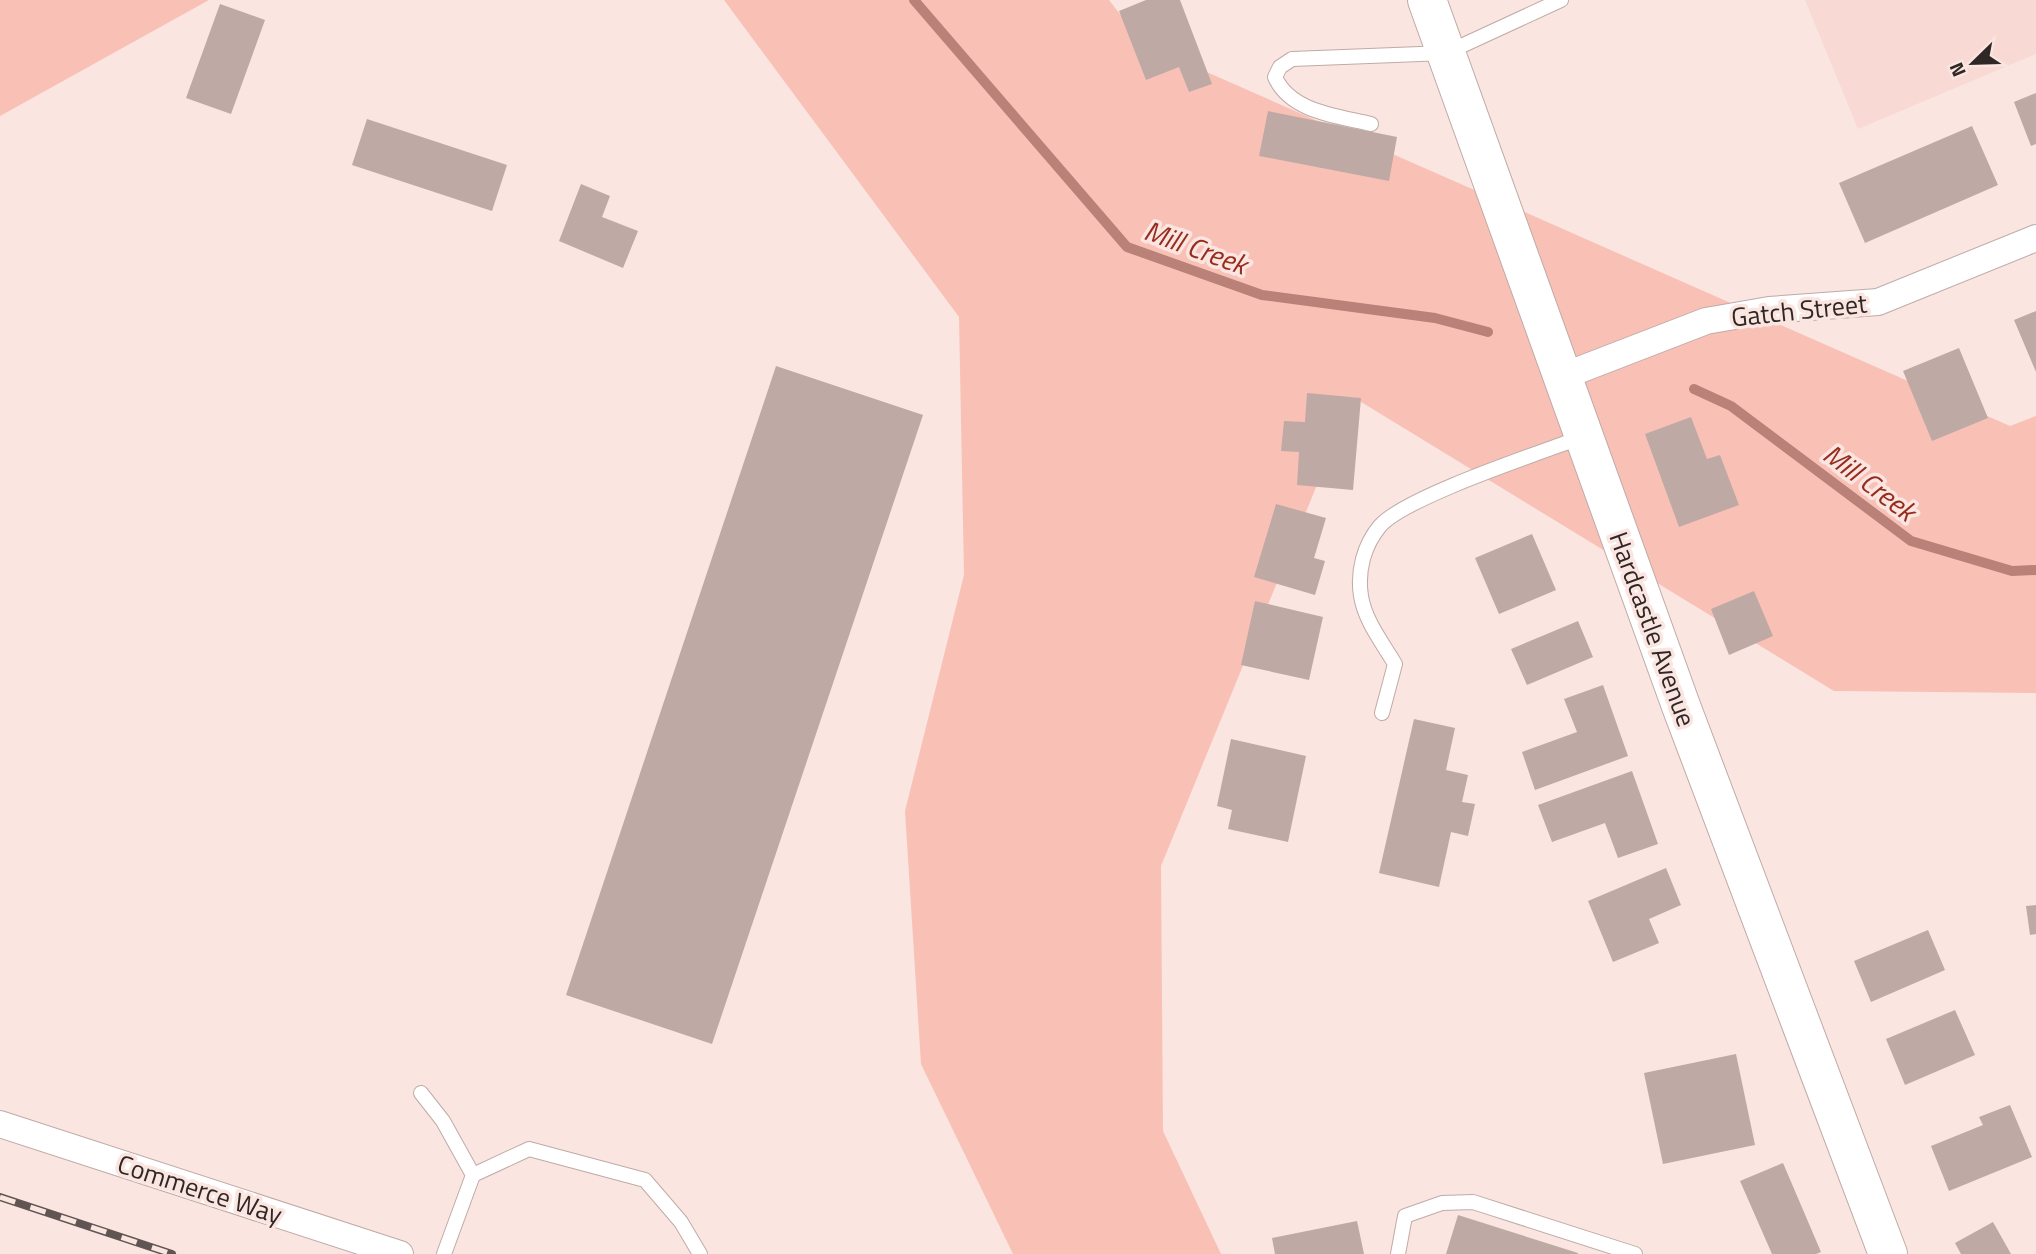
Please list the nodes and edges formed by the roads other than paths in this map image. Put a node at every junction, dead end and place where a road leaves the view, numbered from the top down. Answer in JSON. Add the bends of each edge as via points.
{"nodes":[{"id":1,"x":1427,"y":0,"type":"edge"},
{"id":2,"x":1561,"y":0,"type":"edge"},
{"id":3,"x":1446,"y":53,"type":"junction"},
{"id":4,"x":1371,"y":124,"type":"dead end"},
{"id":5,"x":2036,"y":238,"type":"edge"},
{"id":6,"x":1561,"y":377,"type":"junction"},
{"id":7,"x":1583,"y":437,"type":"junction"},
{"id":8,"x":1382,"y":713,"type":"dead end"},
{"id":9,"x":421,"y":1093,"type":"dead end"},
{"id":10,"x":0,"y":1124,"type":"edge"},
{"id":11,"x":473,"y":1175,"type":"junction"},
{"id":12,"x":400,"y":1254,"type":"edge"},
{"id":13,"x":444,"y":1254,"type":"edge"},
{"id":14,"x":700,"y":1254,"type":"edge"},
{"id":15,"x":1398,"y":1254,"type":"edge"},
{"id":16,"x":1635,"y":1254,"type":"edge"},
{"id":17,"x":1888,"y":1254,"type":"edge"}],
"edges":[{"from":1,"to":3,"type":"street","name":"Hardcastle Avenue"},
{"from":2,"to":3,"type":"lane"},
{"from":3,"to":4,"type":"lane","via":[[1292,59],[1280,67],[1275,77],[1292,100]]},
{"from":3,"to":6,"type":"street","name":"Hardcastle Avenue"},
{"from":5,"to":6,"type":"street","name":"Gatch Street","via":[[1878,302],[1769,310],[1706,321]]},
{"from":6,"to":7,"type":"street","name":"Hardcastle Avenue"},
{"from":7,"to":8,"type":"lane","via":[[1429,496],[1382,524],[1364,554],[1359,575],[1366,616],[1395,664]]},
{"from":7,"to":17,"type":"street","name":"Hardcastle Avenue"},
{"from":9,"to":11,"type":"lane","via":[[443,1121]]},
{"from":10,"to":12,"type":"street","name":"Commerce Way"},
{"from":11,"to":13,"type":"lane"},
{"from":11,"to":14,"type":"lane","via":[[529,1149],[645,1180],[681,1222]]},
{"from":15,"to":16,"type":"lane","via":[[1405,1216],[1441,1203],[1473,1202]]}]}
